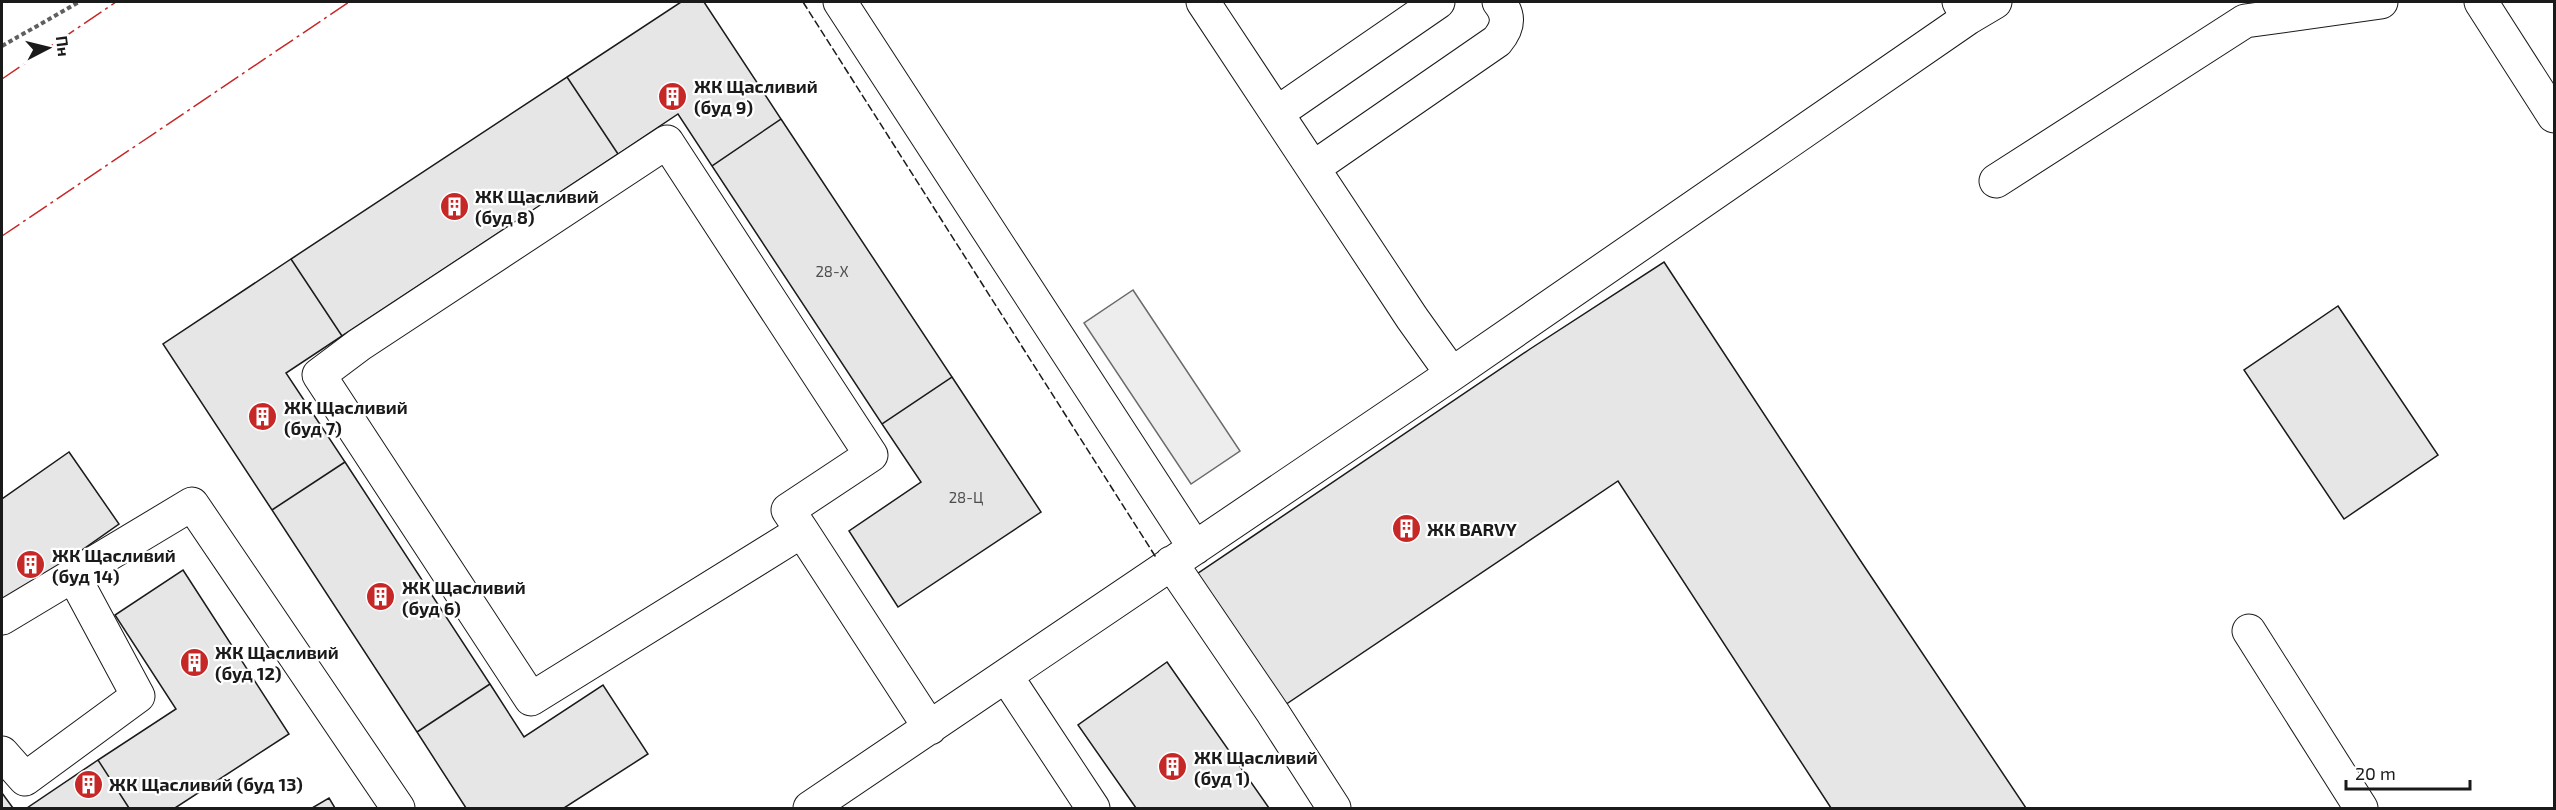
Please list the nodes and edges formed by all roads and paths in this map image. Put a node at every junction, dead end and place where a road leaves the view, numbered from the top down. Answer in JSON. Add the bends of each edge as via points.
{"nodes":[{"id":1,"x":79,"y":2,"type":"edge"},
{"id":2,"x":840,"y":2,"type":"edge"},
{"id":3,"x":1203,"y":2,"type":"edge"},
{"id":4,"x":1438,"y":2,"type":"edge"},
{"id":5,"x":1499,"y":2,"type":"edge"},
{"id":6,"x":2381,"y":2,"type":"edge"},
{"id":7,"x":2481,"y":2,"type":"edge"},
{"id":8,"x":1974,"y":7,"type":"edge"},
{"id":9,"x":2,"y":46,"type":"edge"},
{"id":10,"x":1277,"y":113,"type":"junction"},
{"id":11,"x":2554,"y":116,"type":"edge"},
{"id":12,"x":1313,"y":168,"type":"junction"},
{"id":13,"x":1996,"y":181,"type":"dead end"},
{"id":14,"x":1452,"y":374,"type":"junction"},
{"id":15,"x":802,"y":531,"type":"junction"},
{"id":16,"x":1183,"y":556,"type":"junction"},
{"id":17,"x":74,"y":575,"type":"junction"},
{"id":18,"x":2,"y":618,"type":"edge"},
{"id":19,"x":2249,"y":631,"type":"dead end"},
{"id":20,"x":1006,"y":676,"type":"junction"},
{"id":21,"x":930,"y":728,"type":"junction"},
{"id":22,"x":2,"y":753,"type":"edge"},
{"id":23,"x":398,"y":808,"type":"edge"},
{"id":24,"x":814,"y":808,"type":"edge"},
{"id":25,"x":1093,"y":808,"type":"edge"},
{"id":26,"x":1334,"y":808,"type":"edge"},
{"id":27,"x":2361,"y":808,"type":"edge"}],
"edges":[{"from":1,"to":9,"type":"path"},
{"from":2,"to":16,"type":"street"},
{"from":3,"to":10,"type":"street"},
{"from":4,"to":10,"type":"street"},
{"from":5,"to":12,"type":"street","via":[[1507,18],[1505,31],[1497,41]]},
{"from":6,"to":13,"type":"street","via":[[2245,21]]},
{"from":7,"to":11,"type":"street"},
{"from":8,"to":14,"type":"street"},
{"from":10,"to":12,"type":"street"},
{"from":12,"to":14,"type":"street"},
{"from":14,"to":16,"type":"street"},
{"from":15,"to":15,"type":"street","via":[[531,699],[319,375],[667,142],[871,455],[788,510]]},
{"from":15,"to":21,"type":"street"},
{"from":16,"to":20,"type":"street"},
{"from":16,"to":26,"type":"street","via":[[1273,713]]},
{"from":17,"to":18,"type":"street"},
{"from":17,"to":22,"type":"street","via":[[138,696],[25,779]]},
{"from":17,"to":23,"type":"street","via":[[192,504]]},
{"from":19,"to":27,"type":"street"},
{"from":20,"to":21,"type":"street"},
{"from":20,"to":25,"type":"street"},
{"from":21,"to":24,"type":"street"}]}
